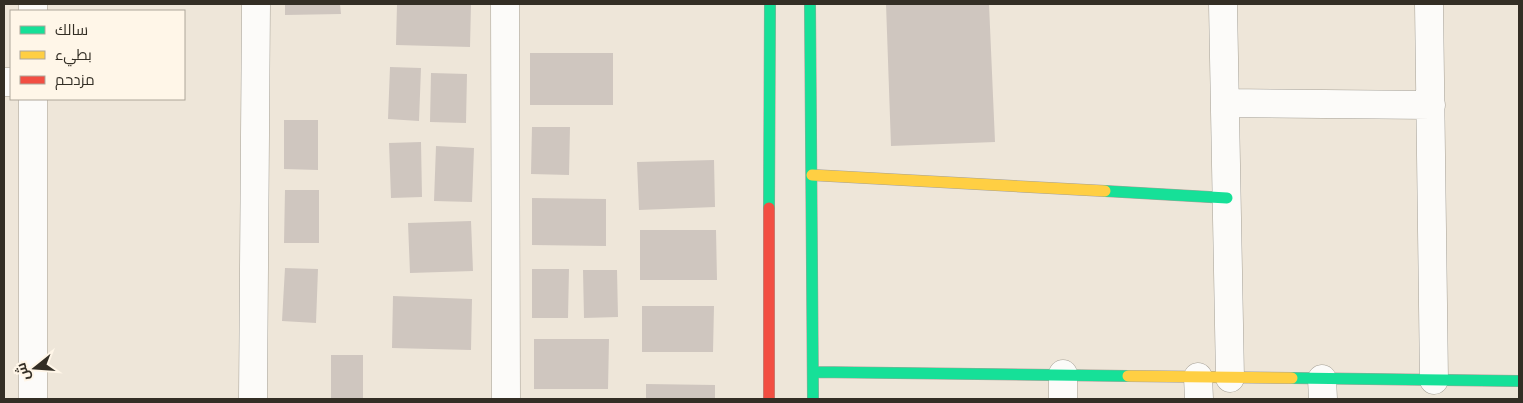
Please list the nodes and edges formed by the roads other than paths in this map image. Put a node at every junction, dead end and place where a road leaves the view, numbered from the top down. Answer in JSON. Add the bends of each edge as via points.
{"nodes":[{"id":1,"x":256,"y":4,"type":"edge"},
{"id":2,"x":505,"y":4,"type":"edge"},
{"id":3,"x":770,"y":4,"type":"edge"},
{"id":4,"x":810,"y":4,"type":"edge"},
{"id":5,"x":1223,"y":4,"type":"edge"},
{"id":6,"x":1429,"y":4,"type":"edge"},
{"id":7,"x":33,"y":100,"type":"edge"},
{"id":8,"x":1225,"y":103,"type":"junction"},
{"id":9,"x":1430,"y":105,"type":"junction"},
{"id":10,"x":812,"y":175,"type":"junction"},
{"id":11,"x":1227,"y":198,"type":"junction"},
{"id":12,"x":814,"y":372,"type":"junction"},
{"id":13,"x":1230,"y":378,"type":"junction"},
{"id":14,"x":1434,"y":380,"type":"junction"},
{"id":15,"x":1519,"y":380,"type":"edge"},
{"id":16,"x":1063,"y":387,"type":"edge"},
{"id":17,"x":1198,"y":388,"type":"edge"},
{"id":18,"x":1322,"y":389,"type":"edge"},
{"id":19,"x":32,"y":399,"type":"edge"},
{"id":20,"x":253,"y":399,"type":"edge"},
{"id":21,"x":506,"y":399,"type":"edge"},
{"id":22,"x":770,"y":399,"type":"edge"},
{"id":23,"x":813,"y":399,"type":"edge"}],
"edges":[{"from":1,"to":20,"type":"street"},
{"from":2,"to":21,"type":"street"},
{"from":3,"to":22,"type":"street"},
{"from":4,"to":10,"type":"street"},
{"from":5,"to":8,"type":"street"},
{"from":6,"to":9,"type":"street"},
{"from":7,"to":19,"type":"street"},
{"from":8,"to":9,"type":"street"},
{"from":8,"to":11,"type":"street"},
{"from":9,"to":14,"type":"street"},
{"from":10,"to":11,"type":"street"},
{"from":10,"to":12,"type":"street"},
{"from":11,"to":13,"type":"street"},
{"from":12,"to":16,"type":"street"},
{"from":12,"to":23,"type":"street"},
{"from":13,"to":17,"type":"street"},
{"from":13,"to":18,"type":"street"},
{"from":14,"to":15,"type":"street"},
{"from":14,"to":18,"type":"street"},
{"from":16,"to":17,"type":"street"}]}
